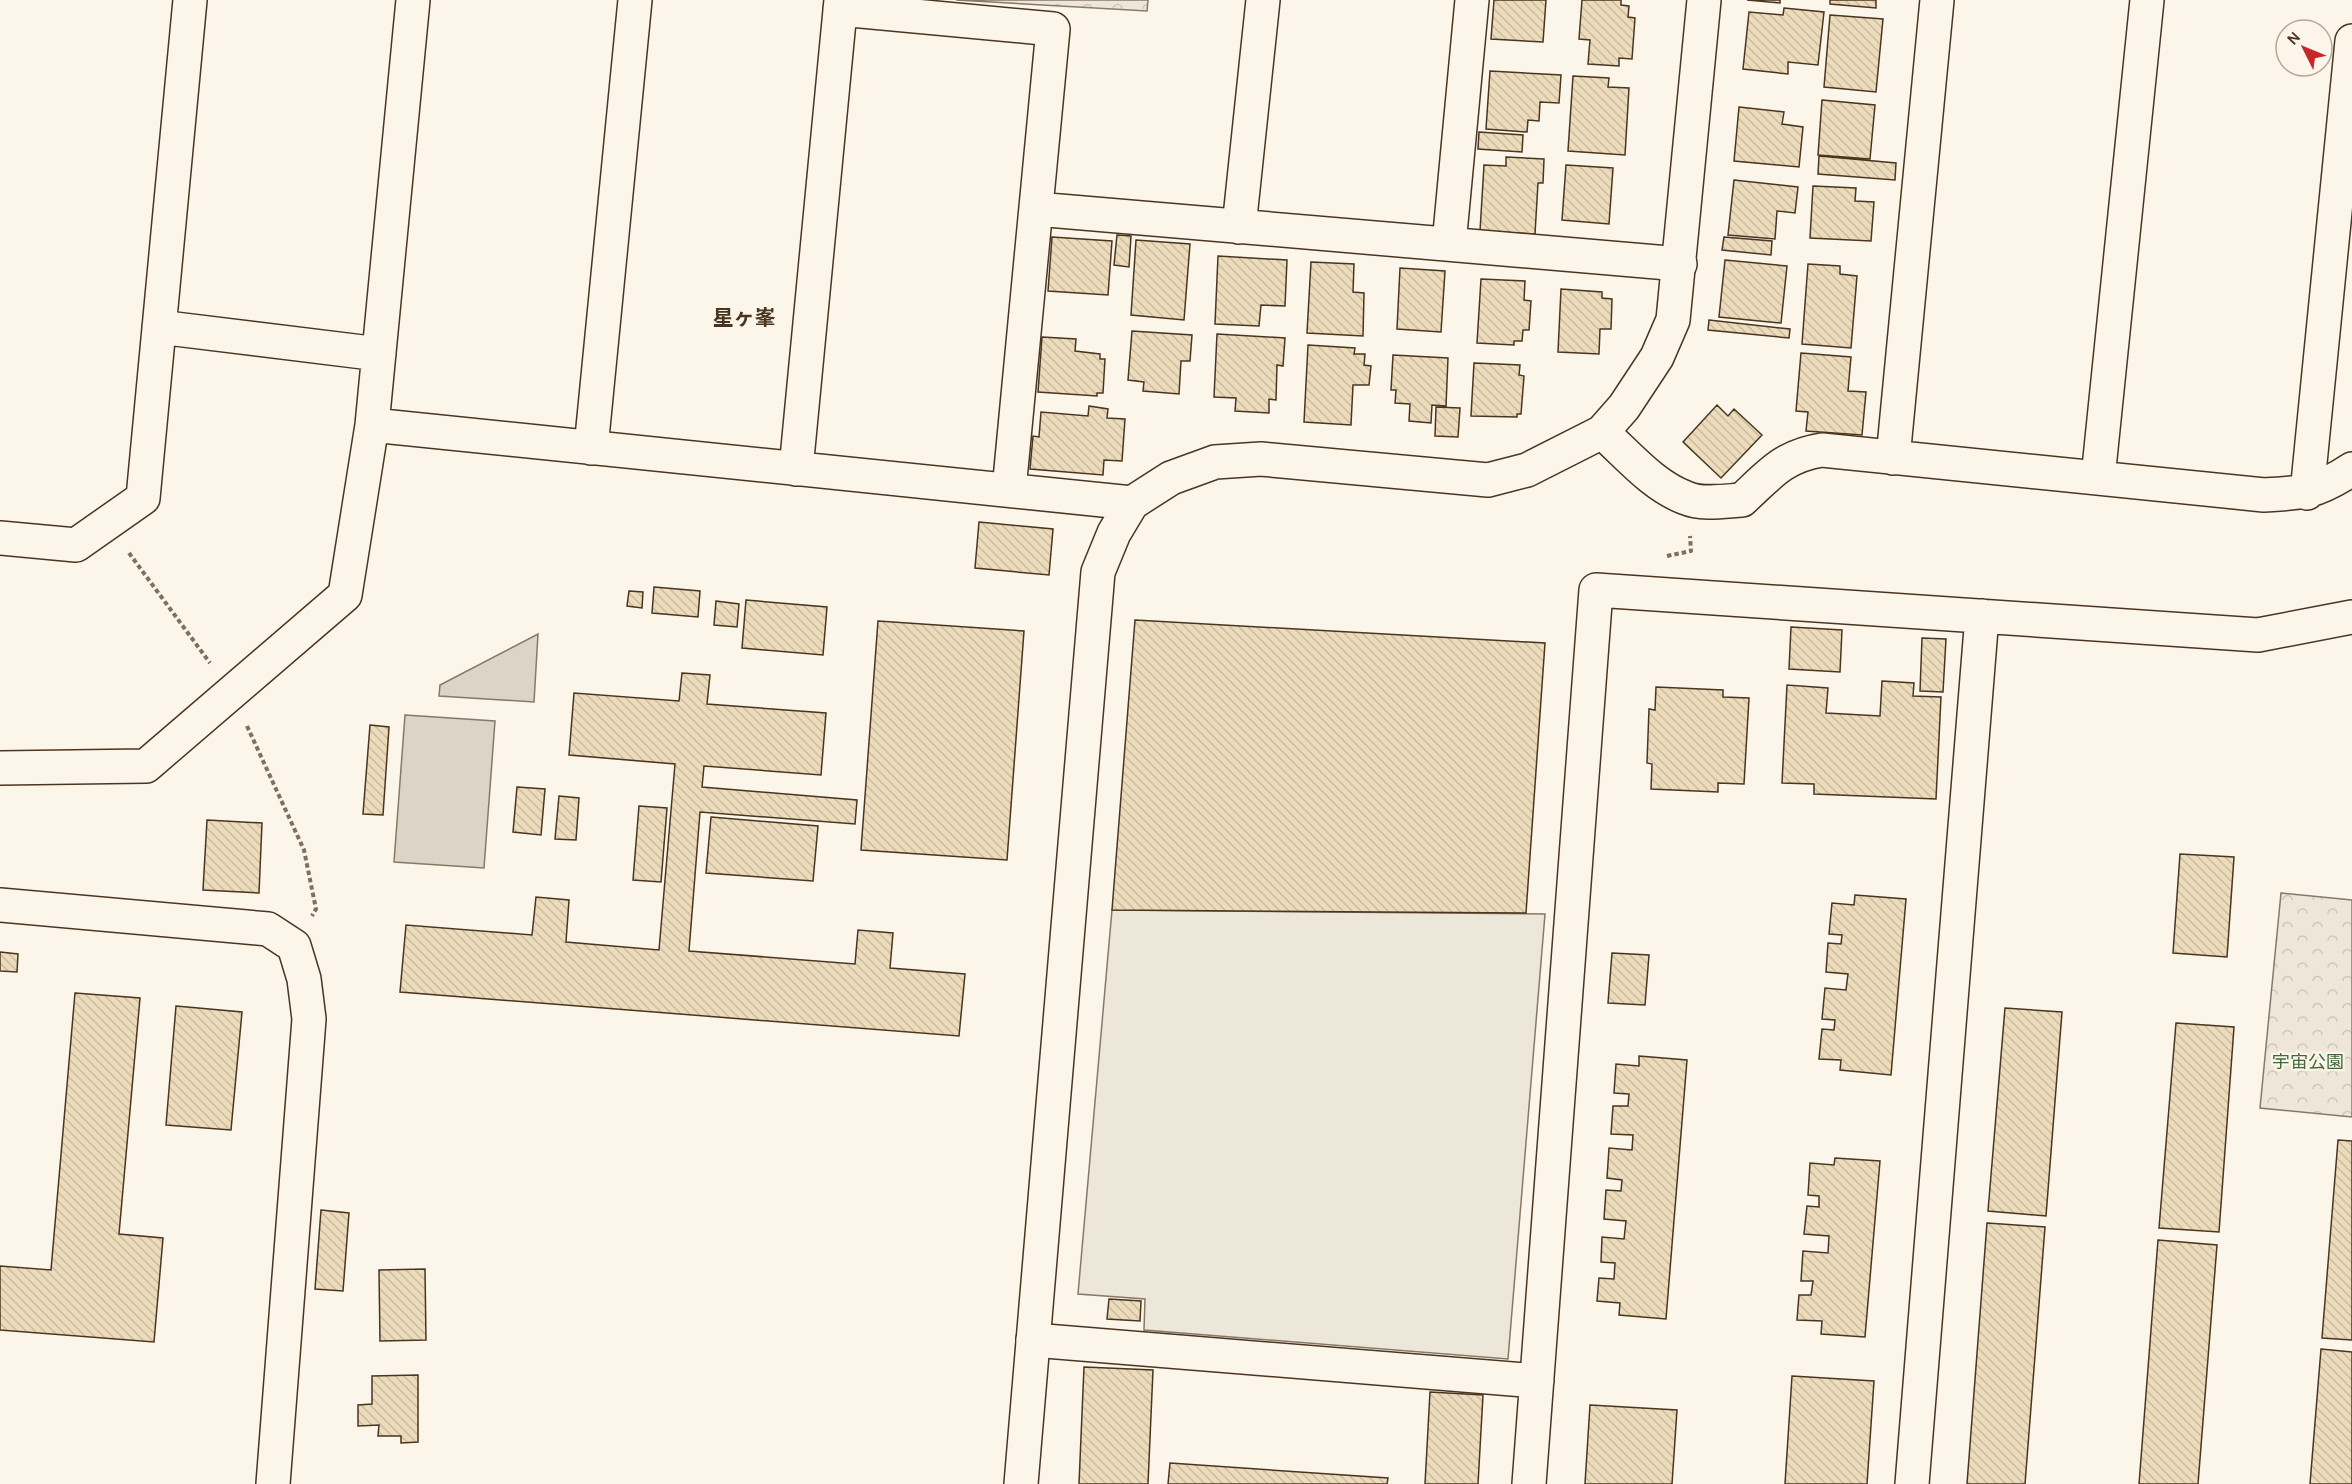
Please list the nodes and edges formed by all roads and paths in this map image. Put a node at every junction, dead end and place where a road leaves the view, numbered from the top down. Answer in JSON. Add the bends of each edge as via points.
{"nodes":[{"id":1,"x":190,"y":0,"type":"edge"},
{"id":2,"x":413,"y":0,"type":"edge"},
{"id":3,"x":635,"y":0,"type":"edge"},
{"id":4,"x":1263,"y":0,"type":"edge"},
{"id":5,"x":1472,"y":0,"type":"edge"},
{"id":6,"x":1704,"y":0,"type":"edge"},
{"id":7,"x":1937,"y":0,"type":"edge"},
{"id":8,"x":2146,"y":0,"type":"edge"},
{"id":9,"x":840,"y":4,"type":"edge"},
{"id":10,"x":2352,"y":41,"type":"edge"},
{"id":11,"x":2344,"y":198,"type":"edge"},
{"id":12,"x":1036,"y":209,"type":"junction"},
{"id":13,"x":1239,"y":227,"type":"junction"},
{"id":14,"x":1449,"y":244,"type":"junction"},
{"id":15,"x":1680,"y":264,"type":"junction"},
{"id":16,"x":159,"y":327,"type":"junction"},
{"id":17,"x":379,"y":354,"type":"junction"},
{"id":18,"x":372,"y":425,"type":"junction"},
{"id":19,"x":1602,"y":432,"type":"junction"},
{"id":20,"x":591,"y":448,"type":"junction"},
{"id":21,"x":1893,"y":458,"type":"junction"},
{"id":22,"x":796,"y":469,"type":"junction"},
{"id":23,"x":2352,"y":469,"type":"edge"},
{"id":24,"x":2098,"y":478,"type":"junction"},
{"id":25,"x":1009,"y":490,"type":"junction"},
{"id":26,"x":2307,"y":493,"type":"junction"},
{"id":27,"x":1688,"y":499,"type":"junction"},
{"id":28,"x":1132,"y":502,"type":"junction"},
{"id":29,"x":107,"y":523,"type":"junction"},
{"id":30,"x":0,"y":538,"type":"edge"},
{"id":31,"x":1658,"y":558,"type":"dead end"},
{"id":32,"x":1982,"y":616,"type":"junction"},
{"id":33,"x":2352,"y":617,"type":"edge"},
{"id":34,"x":232,"y":692,"type":"junction"},
{"id":35,"x":0,"y":768,"type":"edge"},
{"id":36,"x":0,"y":905,"type":"edge"},
{"id":37,"x":294,"y":946,"type":"junction"},
{"id":38,"x":1033,"y":1340,"type":"junction"},
{"id":39,"x":1537,"y":1382,"type":"junction"},
{"id":40,"x":273,"y":1484,"type":"edge"},
{"id":41,"x":1021,"y":1484,"type":"edge"},
{"id":42,"x":1529,"y":1484,"type":"edge"},
{"id":43,"x":1912,"y":1484,"type":"edge"}],
"edges":[{"from":1,"to":16,"type":"street"},
{"from":2,"to":17,"type":"street"},
{"from":3,"to":20,"type":"street"},
{"from":4,"to":13,"type":"street"},
{"from":5,"to":14,"type":"street"},
{"from":6,"to":15,"type":"street"},
{"from":7,"to":21,"type":"street"},
{"from":8,"to":24,"type":"street"},
{"from":9,"to":12,"type":"street","via":[[1053,29]]},
{"from":9,"to":22,"type":"street"},
{"from":10,"to":11,"type":"street"},
{"from":11,"to":26,"type":"street"},
{"from":12,"to":13,"type":"street"},
{"from":12,"to":25,"type":"street"},
{"from":13,"to":14,"type":"street"},
{"from":14,"to":15,"type":"street"},
{"from":15,"to":19,"type":"street","via":[[1673,320],[1657,357]]},
{"from":16,"to":17,"type":"street"},
{"from":16,"to":29,"type":"street","via":[[143,498]]},
{"from":17,"to":18,"type":"street"},
{"from":18,"to":20,"type":"street"},
{"from":18,"to":34,"type":"street","via":[[345,595]]},
{"from":19,"to":27,"type":"street","via":[[1657,483]]},
{"from":19,"to":28,"type":"street","via":[[1527,470],[1488,480],[1261,459],[1226,461],[1171,478]]},
{"from":20,"to":22,"type":"street"},
{"from":21,"to":24,"type":"street"},
{"from":21,"to":27,"type":"street","via":[[1822,450],[1801,453],[1779,464],[1742,500]]},
{"from":22,"to":25,"type":"street"},
{"from":23,"to":26,"type":"street","via":[[2328,486]]},
{"from":24,"to":26,"type":"street","via":[[2264,495]]},
{"from":25,"to":28,"type":"street"},
{"from":27,"to":31,"type":"path","via":[[1692,551]]},
{"from":28,"to":38,"type":"street","via":[[1098,572]]},
{"from":29,"to":30,"type":"street","via":[[76,545]]},
{"from":29,"to":34,"type":"path"},
{"from":32,"to":33,"type":"street","via":[[2258,635]]},
{"from":32,"to":39,"type":"street","via":[[1596,590]]},
{"from":32,"to":43,"type":"street"},
{"from":34,"to":35,"type":"street","via":[[146,766]]},
{"from":34,"to":37,"type":"path","via":[[304,850],[316,909]]},
{"from":36,"to":37,"type":"street","via":[[268,929]]},
{"from":37,"to":40,"type":"street","via":[[304,979],[309,1019]]},
{"from":38,"to":39,"type":"street"},
{"from":38,"to":41,"type":"street"},
{"from":39,"to":42,"type":"street"}]}
